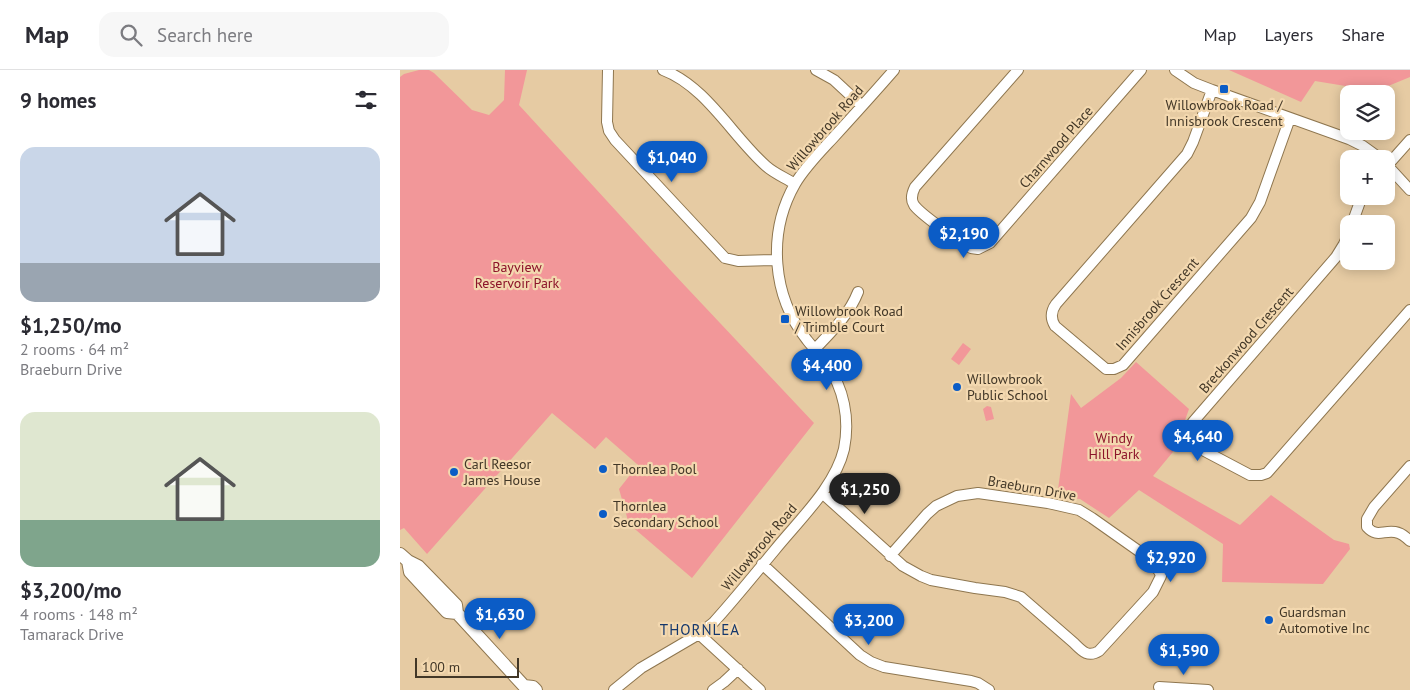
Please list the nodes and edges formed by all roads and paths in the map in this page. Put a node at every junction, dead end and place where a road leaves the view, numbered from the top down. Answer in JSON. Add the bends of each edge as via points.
{"nodes":[{"id":1,"x":608,"y":70,"type":"edge"},
{"id":2,"x":663,"y":70,"type":"edge"},
{"id":3,"x":816,"y":70,"type":"edge"},
{"id":4,"x":894,"y":70,"type":"edge"},
{"id":5,"x":1018,"y":70,"type":"edge"},
{"id":6,"x":1141,"y":70,"type":"edge"},
{"id":7,"x":1175,"y":70,"type":"edge"},
{"id":8,"x":1212,"y":90,"type":"junction"},
{"id":9,"x":862,"y":106,"type":"junction"},
{"id":10,"x":1290,"y":118,"type":"junction"},
{"id":11,"x":1410,"y":140,"type":"edge"},
{"id":12,"x":1370,"y":150,"type":"edge"},
{"id":13,"x":1395,"y":154,"type":"edge"},
{"id":14,"x":1395,"y":174,"type":"edge"},
{"id":15,"x":795,"y":184,"type":"junction"},
{"id":16,"x":1410,"y":190,"type":"edge"},
{"id":17,"x":1340,"y":252,"type":"edge"},
{"id":18,"x":776,"y":260,"type":"junction"},
{"id":19,"x":858,"y":292,"type":"dead end"},
{"id":20,"x":1410,"y":310,"type":"edge"},
{"id":21,"x":815,"y":349,"type":"junction"},
{"id":22,"x":1410,"y":466,"type":"edge"},
{"id":23,"x":822,"y":493,"type":"junction"},
{"id":24,"x":1410,"y":541,"type":"edge"},
{"id":25,"x":890,"y":556,"type":"junction"},
{"id":26,"x":404,"y":558,"type":"edge"},
{"id":27,"x":762,"y":564,"type":"junction"},
{"id":28,"x":699,"y":634,"type":"junction"},
{"id":29,"x":738,"y":669,"type":"junction"},
{"id":30,"x":1160,"y":687,"type":"dead end"},
{"id":31,"x":528,"y":689,"type":"edge"},
{"id":32,"x":614,"y":690,"type":"edge"},
{"id":33,"x":713,"y":690,"type":"edge"},
{"id":34,"x":760,"y":690,"type":"edge"},
{"id":35,"x":989,"y":690,"type":"edge"},
{"id":36,"x":1208,"y":690,"type":"edge"}],
"edges":[{"from":1,"to":18,"type":"street","via":[[607,122],[615,140],[725,258]]},
{"from":2,"to":15,"type":"street","via":[[693,87],[766,166]]},
{"from":3,"to":9,"type":"street","via":[[834,80]]},
{"from":4,"to":9,"type":"street","name":"Willowbrook Road"},
{"from":5,"to":6,"type":"street","name":"Charnwood Place","via":[[912,194],[912,202],[919,211],[971,248],[978,249],[990,243]]},
{"from":7,"to":8,"type":"street"},
{"from":8,"to":10,"type":"street"},
{"from":8,"to":10,"type":"street","name":"Innisbrook Crescent","via":[[1187,154],[1053,310],[1055,326],[1106,369],[1123,365],[1250,218],[1260,202]]},
{"from":9,"to":15,"type":"street","name":"Willowbrook Road"},
{"from":10,"to":12,"type":"street"},
{"from":11,"to":13,"type":"street"},
{"from":14,"to":16,"type":"street"},
{"from":15,"to":18,"type":"street","name":"Willowbrook Road","via":[[782,218]]},
{"from":17,"to":20,"type":"street","name":"Breckonwood Crescent","via":[[1193,422],[1188,435],[1197,447],[1246,473],[1267,473]]},
{"from":18,"to":21,"type":"street","name":"Willowbrook Road","via":[[786,303],[795,323]]},
{"from":19,"to":21,"type":"street","via":[[840,322]]},
{"from":21,"to":23,"type":"street","name":"Willowbrook Road","via":[[827,363],[838,385],[846,420],[846,438],[840,460]]},
{"from":22,"to":24,"type":"street","via":[[1374,507],[1367,520],[1367,527],[1372,532],[1396,532]]},
{"from":23,"to":25,"type":"street","name":"Braeburn Drive"},
{"from":23,"to":27,"type":"street","name":"Willowbrook Road"},
{"from":25,"to":25,"type":"street","name":"Braeburn Drive","via":[[921,576],[1021,597],[1081,650],[1092,655],[1100,651],[1153,592],[1161,576],[1143,554],[1079,510],[978,493],[958,496],[936,506]]},
{"from":26,"to":31,"type":"main road","via":[[418,566],[456,605],[457,613]]},
{"from":27,"to":28,"type":"street","name":"Willowbrook Road","via":[[719,617]]},
{"from":27,"to":35,"type":"street","via":[[867,660],[884,667],[971,681]]},
{"from":28,"to":29,"type":"street"},
{"from":28,"to":32,"type":"street","name":"Willowbrook Road","via":[[640,668]]},
{"from":29,"to":33,"type":"street"},
{"from":29,"to":34,"type":"street"},
{"from":30,"to":36,"type":"street"}]}
